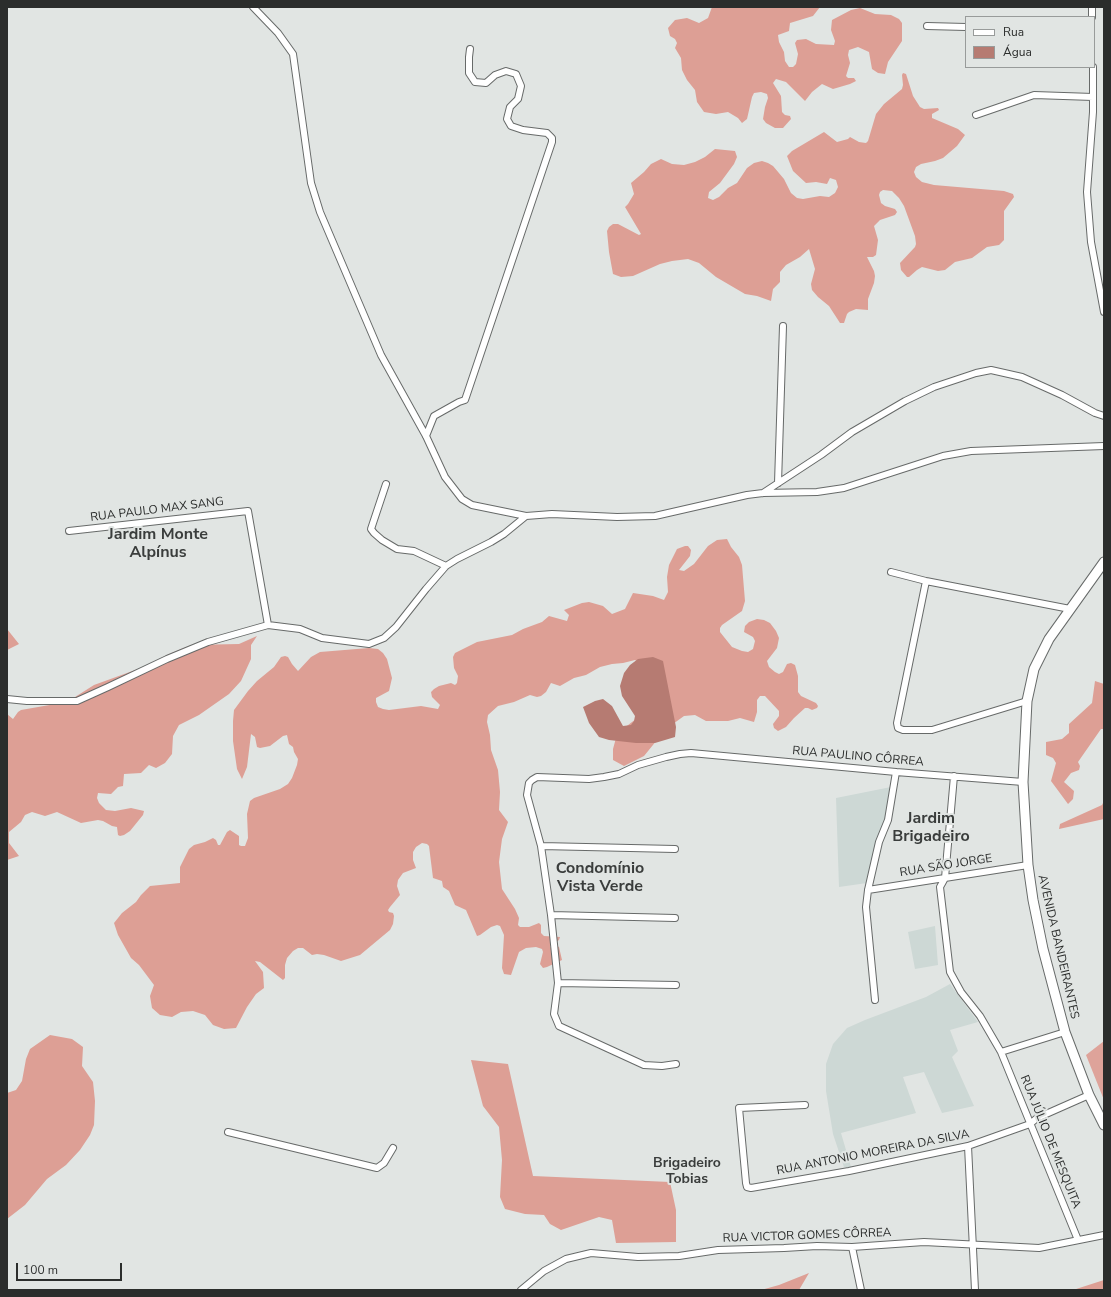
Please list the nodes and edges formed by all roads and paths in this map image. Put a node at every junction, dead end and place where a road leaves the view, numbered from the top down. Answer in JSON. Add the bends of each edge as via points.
{"nodes":[{"id":1,"x":253,"y":7,"type":"edge"},
{"id":2,"x":927,"y":26,"type":"dead end"},
{"id":3,"x":965,"y":27,"type":"edge"},
{"id":4,"x":470,"y":49,"type":"dead end"},
{"id":5,"x":1093,"y":68,"type":"edge"},
{"id":6,"x":1093,"y":97,"type":"junction"},
{"id":7,"x":976,"y":114,"type":"dead end"},
{"id":8,"x":1104,"y":312,"type":"edge"},
{"id":9,"x":783,"y":326,"type":"dead end"},
{"id":10,"x":1104,"y":416,"type":"edge"},
{"id":11,"x":426,"y":436,"type":"junction"},
{"id":12,"x":1104,"y":446,"type":"edge"},
{"id":13,"x":778,"y":483,"type":"junction"},
{"id":14,"x":386,"y":484,"type":"dead end"},
{"id":15,"x":763,"y":493,"type":"junction"},
{"id":16,"x":526,"y":516,"type":"junction"},
{"id":17,"x":69,"y":532,"type":"dead end"},
{"id":18,"x":1104,"y":562,"type":"edge"},
{"id":19,"x":446,"y":566,"type":"junction"},
{"id":20,"x":891,"y":572,"type":"dead end"},
{"id":21,"x":1104,"y":573,"type":"edge"},
{"id":22,"x":926,"y":581,"type":"junction"},
{"id":23,"x":1070,"y":609,"type":"junction"},
{"id":24,"x":268,"y":625,"type":"junction"},
{"id":25,"x":7,"y":699,"type":"edge"},
{"id":26,"x":1027,"y":701,"type":"junction"},
{"id":27,"x":896,"y":772,"type":"junction"},
{"id":28,"x":954,"y":776,"type":"junction"},
{"id":29,"x":1023,"y":782,"type":"junction"},
{"id":30,"x":541,"y":846,"type":"junction"},
{"id":31,"x":675,"y":849,"type":"dead end"},
{"id":32,"x":1028,"y":865,"type":"junction"},
{"id":33,"x":945,"y":878,"type":"junction"},
{"id":34,"x":868,"y":890,"type":"junction"},
{"id":35,"x":551,"y":915,"type":"junction"},
{"id":36,"x":675,"y":918,"type":"dead end"},
{"id":37,"x":558,"y":984,"type":"junction"},
{"id":38,"x":676,"y":985,"type":"dead end"},
{"id":39,"x":875,"y":1000,"type":"dead end"},
{"id":40,"x":1065,"y":1032,"type":"junction"},
{"id":41,"x":1002,"y":1052,"type":"junction"},
{"id":42,"x":676,"y":1064,"type":"dead end"},
{"id":43,"x":1089,"y":1095,"type":"junction"},
{"id":44,"x":805,"y":1105,"type":"dead end"},
{"id":45,"x":1030,"y":1124,"type":"junction"},
{"id":46,"x":1104,"y":1125,"type":"edge"},
{"id":47,"x":228,"y":1132,"type":"dead end"},
{"id":48,"x":968,"y":1146,"type":"junction"},
{"id":49,"x":393,"y":1148,"type":"dead end"},
{"id":50,"x":1104,"y":1235,"type":"edge"},
{"id":51,"x":1078,"y":1240,"type":"junction"},
{"id":52,"x":974,"y":1245,"type":"junction"},
{"id":53,"x":852,"y":1247,"type":"junction"},
{"id":54,"x":521,"y":1290,"type":"edge"},
{"id":55,"x":861,"y":1290,"type":"edge"},
{"id":56,"x":975,"y":1290,"type":"edge"}],
"edges":[{"from":1,"to":11,"type":"street","via":[[278,33],[293,54],[311,183],[320,212],[381,355]]},
{"from":2,"to":3,"type":"street"},
{"from":4,"to":11,"type":"street","via":[[469,73],[475,82],[486,83],[495,75],[506,71],[516,74],[521,86],[518,99],[508,113],[507,119],[511,126],[547,133],[552,142],[465,400],[434,416]]},
{"from":5,"to":6,"type":"street"},
{"from":6,"to":7,"type":"street","via":[[1034,95]]},
{"from":6,"to":8,"type":"street","via":[[1087,192],[1091,242]]},
{"from":9,"to":13,"type":"street"},
{"from":10,"to":13,"type":"street","via":[[1022,377],[991,370],[976,373],[934,387],[905,401],[852,432]]},
{"from":11,"to":16,"type":"street","via":[[445,477],[462,499],[485,509]]},
{"from":12,"to":15,"type":"street","via":[[971,451],[944,456],[844,488],[817,492]]},
{"from":13,"to":15,"type":"street"},
{"from":14,"to":19,"type":"street","via":[[371,529],[382,540],[397,549],[414,552]]},
{"from":15,"to":16,"type":"street","via":[[655,516]]},
{"from":16,"to":19,"type":"street","via":[[504,534]]},
{"from":17,"to":24,"type":"street","name":"RUA PAULO MAX SANG","via":[[248,511]]},
{"from":18,"to":23,"type":"main road","name":"AVENIDA BANDEIRANTES"},
{"from":19,"to":24,"type":"street","via":[[396,627],[384,638],[369,644],[322,638],[300,629]]},
{"from":20,"to":22,"type":"street"},
{"from":21,"to":23,"type":"main road","name":"AVENIDA BANDEIRANTES"},
{"from":22,"to":23,"type":"street"},
{"from":22,"to":26,"type":"street","via":[[898,728],[932,730]]},
{"from":23,"to":26,"type":"main road","name":"AVENIDA BANDEIRANTES","via":[[1049,639],[1034,669]]},
{"from":24,"to":25,"type":"street","via":[[208,642],[77,701]]},
{"from":26,"to":29,"type":"main road","name":"AVENIDA BANDEIRANTES"},
{"from":27,"to":28,"type":"street","name":"RUA PAULINO CÔRREA"},
{"from":27,"to":30,"type":"street","name":"RUA PAULINO CÔRREA","via":[[691,753],[638,765],[604,778],[537,777],[529,783],[527,795]]},
{"from":27,"to":34,"type":"street","via":[[888,820],[879,842]]},
{"from":28,"to":29,"type":"street","name":"RUA PAULINO CÔRREA"},
{"from":28,"to":33,"type":"street","name":"RUA JÚLIO DE MESQUITA"},
{"from":29,"to":32,"type":"main road","name":"AVENIDA BANDEIRANTES"},
{"from":30,"to":31,"type":"street"},
{"from":30,"to":35,"type":"street","name":"RUA PAULINO CÔRREA"},
{"from":32,"to":33,"type":"street","name":"RUA SÃO JORGE"},
{"from":32,"to":40,"type":"main road","name":"AVENIDA BANDEIRANTES","via":[[1042,942]]},
{"from":33,"to":34,"type":"street","name":"RUA SÃO JORGE"},
{"from":33,"to":41,"type":"street","name":"RUA JÚLIO DE MESQUITA","via":[[940,887],[950,972]]},
{"from":34,"to":39,"type":"street","via":[[866,907]]},
{"from":35,"to":36,"type":"street"},
{"from":35,"to":37,"type":"street","name":"RUA PAULINO CÔRREA"},
{"from":37,"to":38,"type":"street"},
{"from":37,"to":42,"type":"street","name":"RUA PAULINO CÔRREA","via":[[554,1014],[559,1026],[644,1065]]},
{"from":40,"to":41,"type":"street"},
{"from":40,"to":43,"type":"main road","name":"AVENIDA BANDEIRANTES"},
{"from":41,"to":45,"type":"street","name":"RUA JÚLIO DE MESQUITA"},
{"from":43,"to":45,"type":"street","name":"RUA ANTONIO MOREIRA DA SILVA","via":[[1037,1118]]},
{"from":43,"to":46,"type":"main road","name":"AVENIDA BANDEIRANTES"},
{"from":44,"to":48,"type":"street","name":"RUA ANTONIO MOREIRA DA SILVA","via":[[739,1108],[747,1187],[849,1171]]},
{"from":45,"to":48,"type":"street","name":"RUA ANTONIO MOREIRA DA SILVA"},
{"from":45,"to":51,"type":"street","name":"RUA JÚLIO DE MESQUITA"},
{"from":47,"to":49,"type":"street","via":[[377,1168],[384,1163]]},
{"from":48,"to":52,"type":"street"},
{"from":50,"to":51,"type":"street","name":"RUA VICTOR GOMES CÔRREA"},
{"from":51,"to":52,"type":"street","name":"RUA VICTOR GOMES CÔRREA","via":[[1039,1248]]},
{"from":52,"to":53,"type":"street","name":"RUA VICTOR GOMES CÔRREA","via":[[924,1242]]},
{"from":52,"to":56,"type":"street"},
{"from":53,"to":54,"type":"street","name":"RUA VICTOR GOMES CÔRREA","via":[[718,1250],[679,1256],[638,1258],[591,1253],[566,1260],[544,1271]]},
{"from":53,"to":55,"type":"street"}]}
